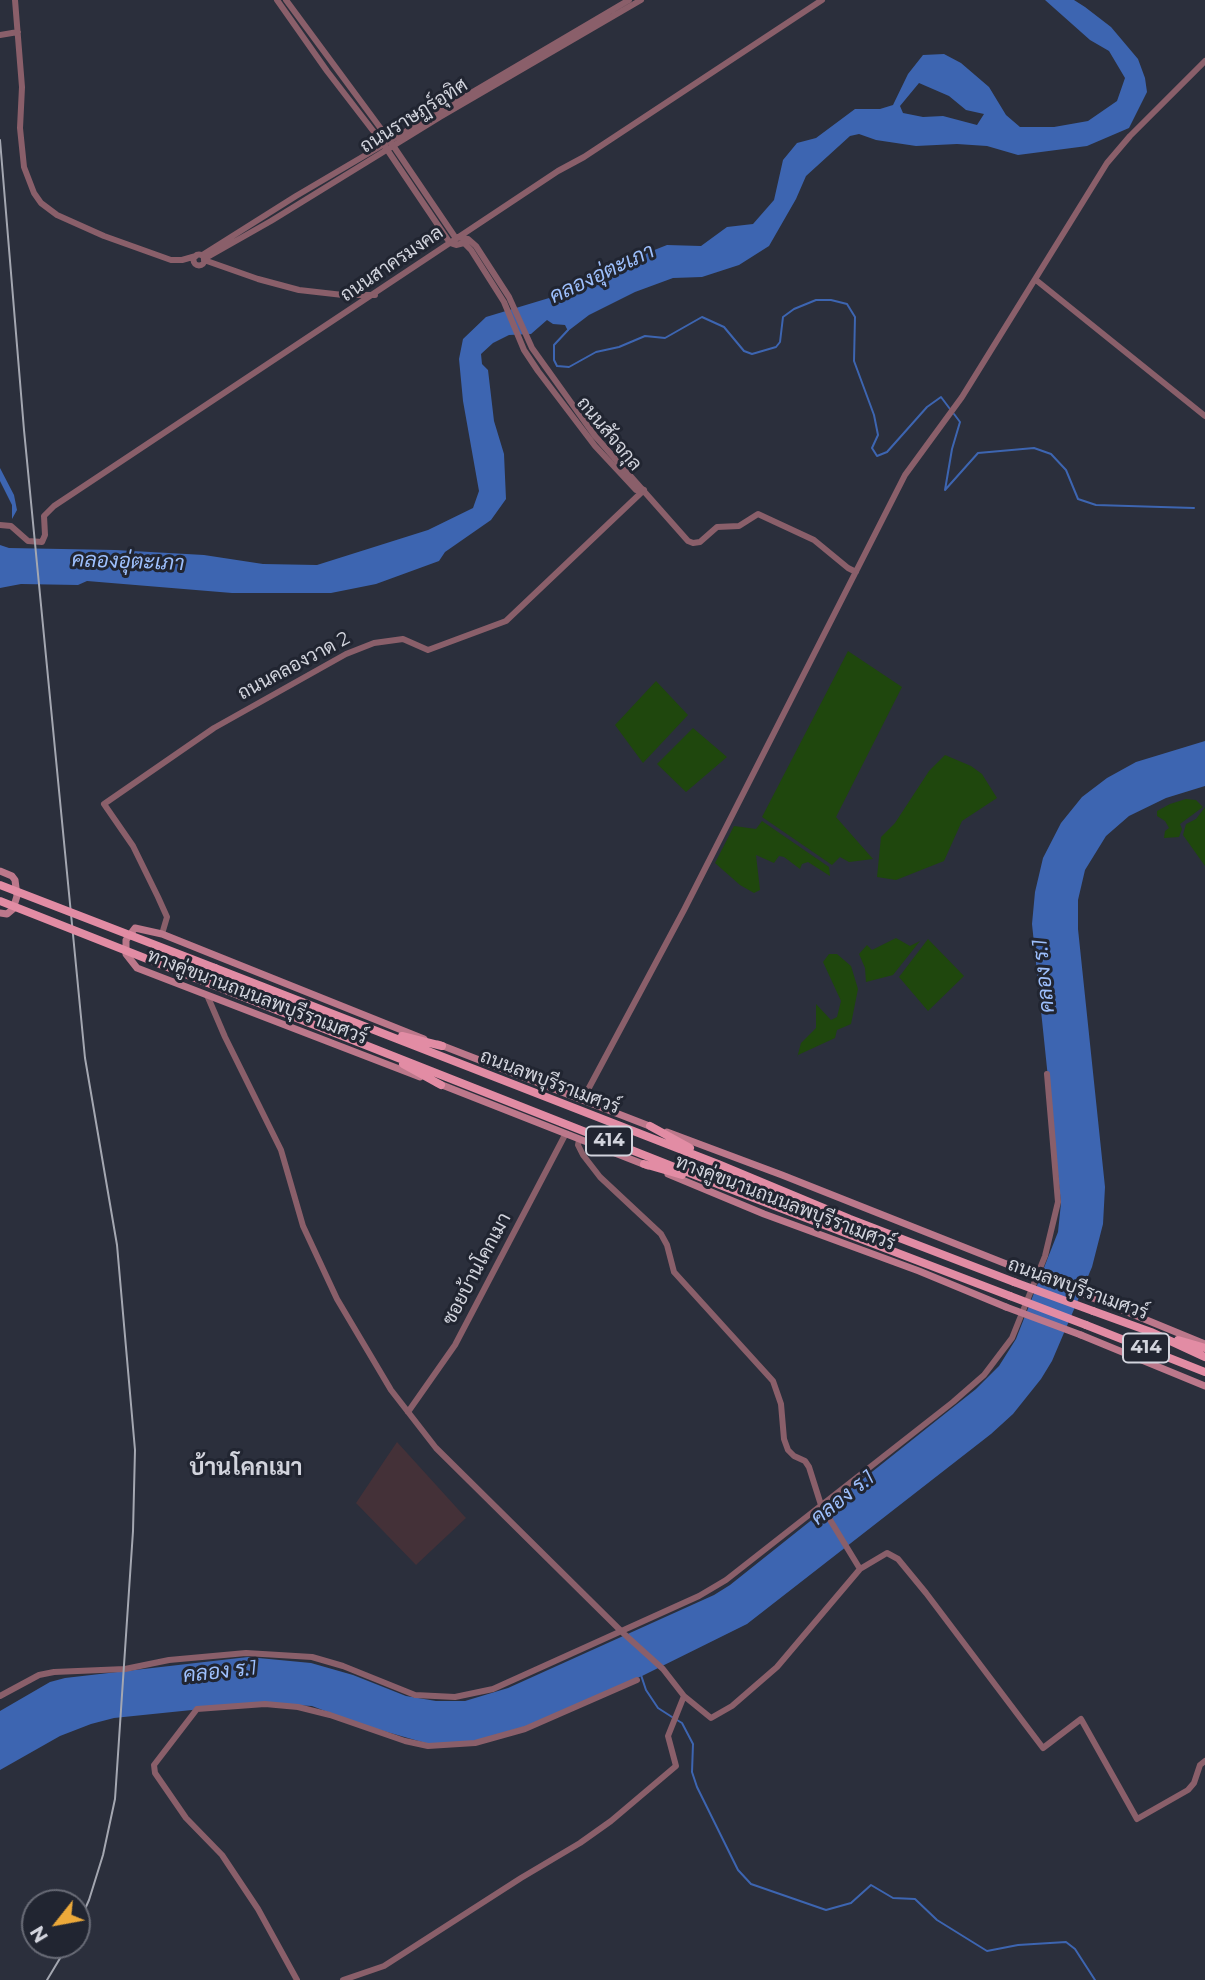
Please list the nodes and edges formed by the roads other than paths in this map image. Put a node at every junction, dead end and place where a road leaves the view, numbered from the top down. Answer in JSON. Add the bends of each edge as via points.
{"nodes":[{"id":1,"x":15,"y":0,"type":"edge"},
{"id":2,"x":277,"y":0,"type":"edge"},
{"id":3,"x":286,"y":0,"type":"edge"},
{"id":4,"x":629,"y":0,"type":"edge"},
{"id":5,"x":641,"y":0,"type":"edge"},
{"id":6,"x":822,"y":0,"type":"edge"},
{"id":7,"x":18,"y":32,"type":"junction"},
{"id":8,"x":0,"y":36,"type":"edge"},
{"id":9,"x":563,"y":42,"type":"junction"},
{"id":10,"x":1205,"y":61,"type":"edge"},
{"id":11,"x":389,"y":146,"type":"junction"},
{"id":12,"x":458,"y":238,"type":"junction"},
{"id":13,"x":450,"y":243,"type":"junction"},
{"id":14,"x":200,"y":260,"type":"junction"},
{"id":15,"x":1036,"y":280,"type":"junction"},
{"id":16,"x":375,"y":295,"type":"junction"},
{"id":17,"x":506,"y":299,"type":"junction"},
{"id":18,"x":1205,"y":416,"type":"edge"},
{"id":19,"x":644,"y":489,"type":"junction"},
{"id":20,"x":0,"y":525,"type":"edge"},
{"id":21,"x":856,"y":572,"type":"junction"},
{"id":22,"x":0,"y":872,"type":"edge"},
{"id":23,"x":0,"y":885,"type":"edge"},
{"id":24,"x":0,"y":901,"type":"edge"},
{"id":25,"x":0,"y":913,"type":"edge"},
{"id":26,"x":162,"y":934,"type":"junction"},
{"id":27,"x":207,"y":995,"type":"junction"},
{"id":28,"x":375,"y":1030,"type":"junction"},
{"id":29,"x":442,"y":1046,"type":"junction"},
{"id":30,"x":371,"y":1047,"type":"junction"},
{"id":31,"x":1047,"y":1074,"type":"dead end"},
{"id":32,"x":441,"y":1085,"type":"junction"},
{"id":33,"x":583,"y":1099,"type":"junction"},
{"id":34,"x":650,"y":1126,"type":"junction"},
{"id":35,"x":565,"y":1135,"type":"junction"},
{"id":36,"x":579,"y":1140,"type":"junction"},
{"id":37,"x":644,"y":1164,"type":"junction"},
{"id":38,"x":718,"y":1164,"type":"junction"},
{"id":39,"x":725,"y":1187,"type":"junction"},
{"id":40,"x":850,"y":1219,"type":"junction"},
{"id":41,"x":844,"y":1232,"type":"junction"},
{"id":42,"x":1151,"y":1332,"type":"junction"},
{"id":43,"x":1205,"y":1346,"type":"edge"},
{"id":44,"x":1205,"y":1357,"type":"edge"},
{"id":45,"x":1205,"y":1372,"type":"edge"},
{"id":46,"x":1205,"y":1386,"type":"edge"},
{"id":47,"x":408,"y":1412,"type":"junction"},
{"id":48,"x":821,"y":1505,"type":"junction"},
{"id":49,"x":860,"y":1569,"type":"junction"},
{"id":50,"x":622,"y":1632,"type":"junction"},
{"id":51,"x":637,"y":1680,"type":"dead end"},
{"id":52,"x":0,"y":1696,"type":"edge"},
{"id":53,"x":684,"y":1696,"type":"junction"},
{"id":54,"x":1205,"y":1761,"type":"edge"},
{"id":55,"x":297,"y":1980,"type":"edge"},
{"id":56,"x":344,"y":1980,"type":"edge"}],
"edges":[{"from":1,"to":7,"type":"street"},
{"from":2,"to":11,"type":"street","name":"ถนนสัจจกุล","via":[[327,71]]},
{"from":3,"to":11,"type":"street","name":"ถนนสัจจกุล"},
{"from":4,"to":9,"type":"street","name":"ถนนราษฏร์อุทิศ"},
{"from":5,"to":9,"type":"street","name":"ถนนราษฏร์อุทิศ"},
{"from":6,"to":12,"type":"street","name":"ถนนสาครมงคล"},
{"from":7,"to":8,"type":"street"},
{"from":7,"to":14,"type":"street","via":[[20,128],[24,167],[34,193],[49,209],[74,223],[171,260]]},
{"from":9,"to":11,"type":"street","name":"ถนนราษฏร์อุทิศ"},
{"from":10,"to":15,"type":"street","via":[[1107,163]]},
{"from":11,"to":12,"type":"street","name":"ถนนสัจจกุล"},
{"from":11,"to":13,"type":"street","name":"ถนนสัจจกุล"},
{"from":11,"to":14,"type":"street","name":"ถนนราษฏร์อุทิศ","via":[[296,196]]},
{"from":12,"to":13,"type":"street","name":"ถนนสาครมงคล"},
{"from":12,"to":17,"type":"street","name":"ถนนสัจจกุล","via":[[472,241]]},
{"from":13,"to":16,"type":"street","name":"ถนนสาครมงคล"},
{"from":13,"to":17,"type":"street","name":"ถนนสัจจกุล","via":[[468,245]]},
{"from":14,"to":16,"type":"street","via":[[299,290]]},
{"from":15,"to":18,"type":"street"},
{"from":15,"to":21,"type":"street","via":[[905,475]]},
{"from":16,"to":20,"type":"street","name":"ถนนสาครมงคล","via":[[54,506],[44,516],[42,542],[28,541],[11,526]]},
{"from":17,"to":19,"type":"street","name":"ถนนสัจจกุล","via":[[532,348],[595,436]]},
{"from":17,"to":19,"type":"street","name":"ถนนสัจจกุล","via":[[524,350],[595,446],[636,490]]},
{"from":19,"to":21,"type":"street","via":[[693,543],[717,527],[739,526],[758,514],[814,540]]},
{"from":19,"to":26,"type":"street","name":"ถนนคลองวาด 2","via":[[506,621],[428,650],[403,639],[374,643],[346,654],[214,728],[104,804],[133,846],[167,917]]},
{"from":21,"to":33,"type":"street"},
{"from":22,"to":25,"type":"main road","via":[[15,880],[17,896],[13,909]]},
{"from":23,"to":28,"type":"main road","name":"ถนนลพบุรีราเมศวร์","number":"414","bridge":true},
{"from":24,"to":30,"type":"main road","name":"ถนนลพบุรีราเมศวร์","number":"414","bridge":true},
{"from":26,"to":27,"type":"main road","name":"ทางคู่ขนานถนนลพบุรีราเมศวร์","number":"414","via":[[135,928],[126,940],[130,961],[137,968]]},
{"from":26,"to":29,"type":"main road","name":"ทางคู่ขนานถนนลพบุรีราเมศวร์","number":"414"},
{"from":27,"to":32,"type":"main road","name":"ทางคู่ขนานถนนลพบุรีราเมศวร์","number":"414"},
{"from":27,"to":47,"type":"street","via":[[281,1150],[303,1226],[337,1299]]},
{"from":28,"to":29,"type":"main road"},
{"from":28,"to":38,"type":"main road","name":"ถนนลพบุรีราเมศวร์","number":"414"},
{"from":29,"to":33,"type":"main road","name":"ทางคู่ขนานถนนลพบุรีราเมศวร์","number":"414"},
{"from":30,"to":32,"type":"main road"},
{"from":30,"to":39,"type":"main road","name":"ถนนลพบุรีราเมศวร์","number":"414"},
{"from":31,"to":48,"type":"street","via":[[1058,1202],[1045,1256],[1012,1338],[984,1375]]},
{"from":32,"to":35,"type":"main road","name":"ทางคู่ขนานถนนลพบุรีราเมศวร์","number":"414"},
{"from":33,"to":34,"type":"main road","name":"ทางคู่ขนานถนนลพบุรีราเมศวร์","number":"414"},
{"from":34,"to":38,"type":"main road"},
{"from":34,"to":43,"type":"main road","name":"ทางคู่ขนานถนนลพบุรีราเมศวร์","number":"414","bridge":true},
{"from":35,"to":36,"type":"main road","name":"ทางคู่ขนานถนนลพบุรีราเมศวร์","number":"414"},
{"from":35,"to":47,"type":"street","name":"ซอยบ้านโคกเมา","via":[[456,1345]]},
{"from":36,"to":37,"type":"main road","name":"ทางคู่ขนานถนนลพบุรีราเมศวร์","number":"414"},
{"from":36,"to":48,"type":"street","via":[[583,1155],[600,1177],[662,1234],[674,1272],[773,1381],[788,1450],[809,1467]]},
{"from":37,"to":39,"type":"main road"},
{"from":37,"to":46,"type":"main road","name":"ทางคู่ขนานถนนลพบุรีราเมศวร์","number":"414","bridge":true},
{"from":38,"to":40,"type":"main road","name":"ถนนลพบุรีราเมศวร์","number":"414"},
{"from":39,"to":41,"type":"main road","name":"ถนนลพบุรีราเมศวร์","number":"414"},
{"from":40,"to":41,"type":"main road"},
{"from":40,"to":42,"type":"main road","name":"ถนนลพบุรีราเมศวร์","number":"414","bridge":true},
{"from":41,"to":45,"type":"main road","name":"ถนนลพบุรีราเมศวร์","number":"414","bridge":true},
{"from":42,"to":43,"type":"main road"},
{"from":42,"to":44,"type":"main road","name":"ถนนลพบุรีราเมศวร์","number":"414"},
{"from":47,"to":50,"type":"street","via":[[436,1448]]},
{"from":48,"to":49,"type":"street"},
{"from":48,"to":50,"type":"street","via":[[726,1580]]},
{"from":49,"to":53,"type":"street","via":[[777,1667],[732,1706],[711,1717]]},
{"from":49,"to":54,"type":"street","via":[[887,1553],[898,1559],[1044,1748],[1080,1719],[1137,1819],[1188,1790]]},
{"from":50,"to":52,"type":"street","via":[[493,1689],[455,1697],[415,1695],[312,1657],[246,1653],[54,1672]]},
{"from":50,"to":53,"type":"street","via":[[663,1669]]},
{"from":51,"to":55,"type":"street","via":[[525,1729],[475,1743],[428,1746],[298,1707],[265,1704],[197,1709],[154,1765],[155,1773],[187,1818],[222,1855]]},
{"from":53,"to":56,"type":"street","via":[[668,1736],[676,1766],[611,1821],[384,1966]]}]}
